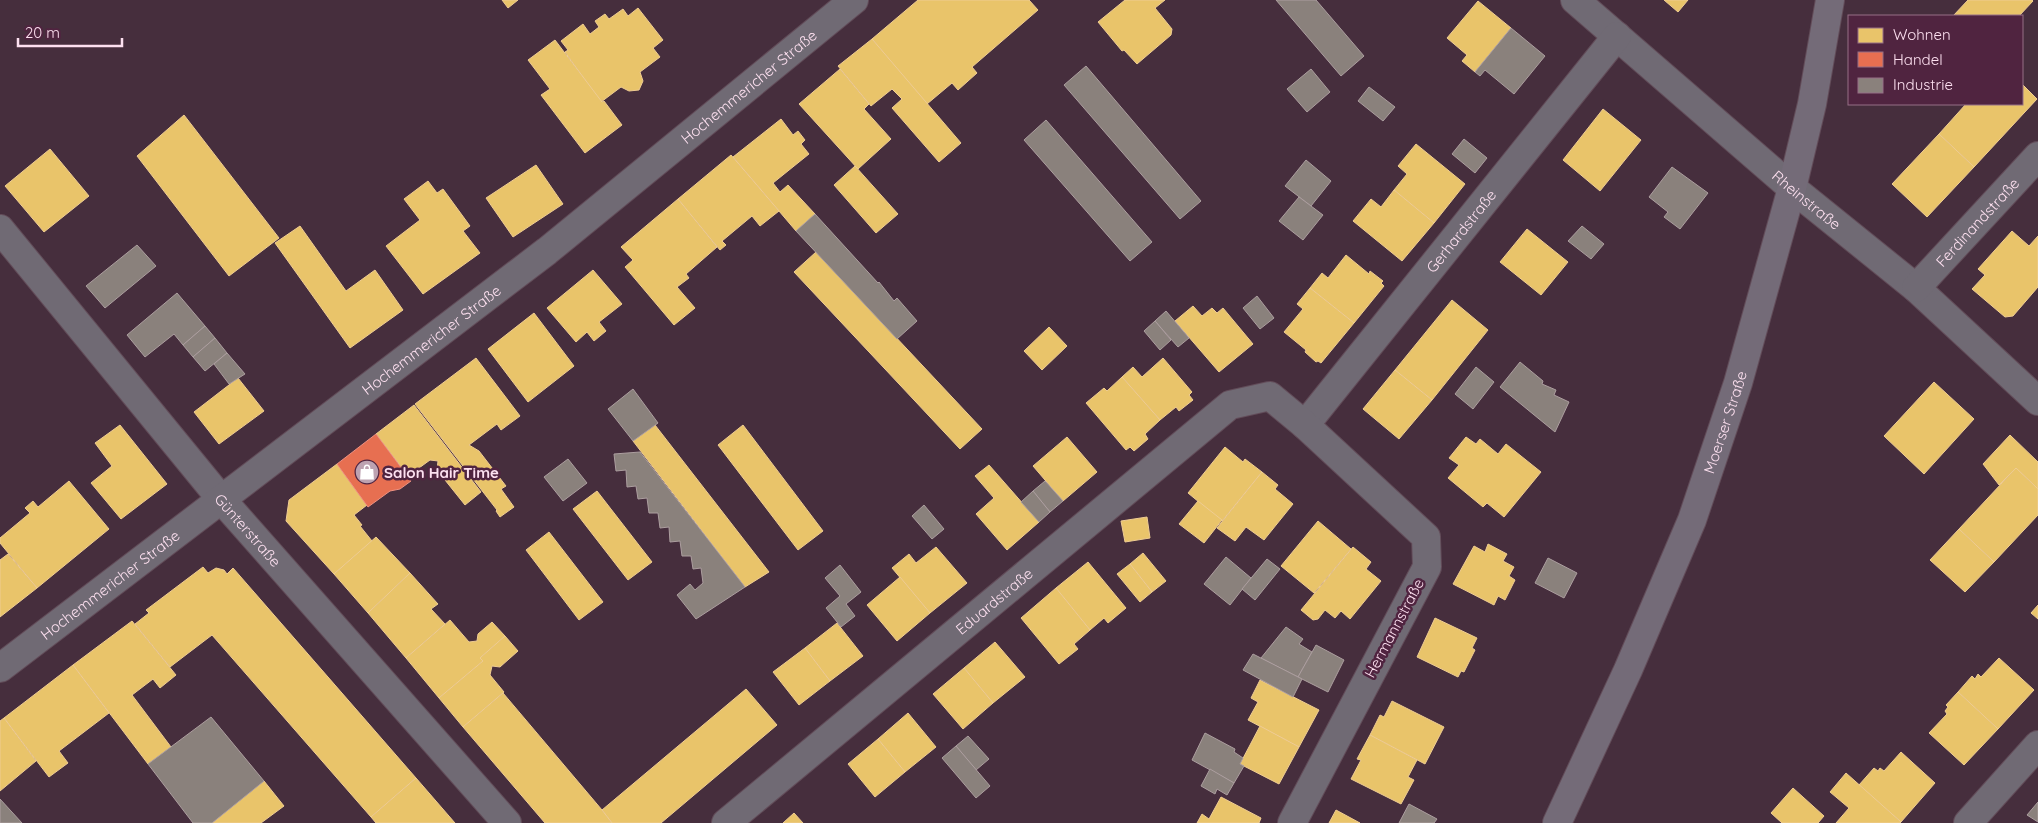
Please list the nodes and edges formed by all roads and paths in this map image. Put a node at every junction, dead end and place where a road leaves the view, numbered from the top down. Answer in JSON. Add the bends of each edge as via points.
{"nodes":[{"id":1,"x":854,"y":0,"type":"edge"},
{"id":2,"x":1575,"y":0,"type":"edge"},
{"id":3,"x":1830,"y":0,"type":"edge"},
{"id":4,"x":1616,"y":36,"type":"junction"},
{"id":5,"x":2038,"y":156,"type":"edge"},
{"id":6,"x":1792,"y":188,"type":"junction"},
{"id":7,"x":0,"y":229,"type":"edge"},
{"id":8,"x":1916,"y":288,"type":"junction"},
{"id":9,"x":1270,"y":396,"type":"joint"},
{"id":10,"x":2038,"y":400,"type":"edge"},
{"id":11,"x":1306,"y":425,"type":"junction"},
{"id":12,"x":221,"y":499,"type":"junction"},
{"id":13,"x":0,"y":668,"type":"edge"},
{"id":14,"x":2038,"y":745,"type":"edge"},
{"id":15,"x":507,"y":823,"type":"edge"},
{"id":16,"x":726,"y":823,"type":"edge"},
{"id":17,"x":1292,"y":823,"type":"edge"},
{"id":18,"x":1556,"y":823,"type":"edge"},
{"id":19,"x":1968,"y":823,"type":"edge"}],
"edges":[{"from":1,"to":12,"type":"street","name":"Hochemmericher Straße","via":[[547,251]]},
{"from":2,"to":4,"type":"street","name":"Rheinstraße"},
{"from":3,"to":6,"type":"main road","name":"Moerser Straße","via":[[1812,104]]},
{"from":4,"to":6,"type":"street","name":"Rheinstraße"},
{"from":4,"to":11,"type":"street","name":"Gerhardstraße"},
{"from":5,"to":8,"type":"street","name":"Ferdinandstraße"},
{"from":6,"to":8,"type":"street","name":"Rheinstraße"},
{"from":6,"to":18,"type":"main road","name":"Moerser Straße","via":[[1738,383],[1692,520],[1628,670]]},
{"from":7,"to":12,"type":"street","name":"Günterstraße"},
{"from":8,"to":10,"type":"street","name":"Rheinstraße"},
{"from":9,"to":11,"type":"street","name":"Hermannstraße"},
{"from":9,"to":16,"type":"street","name":"Eduardstraße","via":[[1230,405]]},
{"from":11,"to":17,"type":"street","name":"Hermannstraße","via":[[1426,537],[1426,567]]},
{"from":12,"to":13,"type":"street","name":"Hochemmericher Straße"},
{"from":12,"to":15,"type":"street","name":"Günterstraße"},
{"from":14,"to":19,"type":"street"}]}
